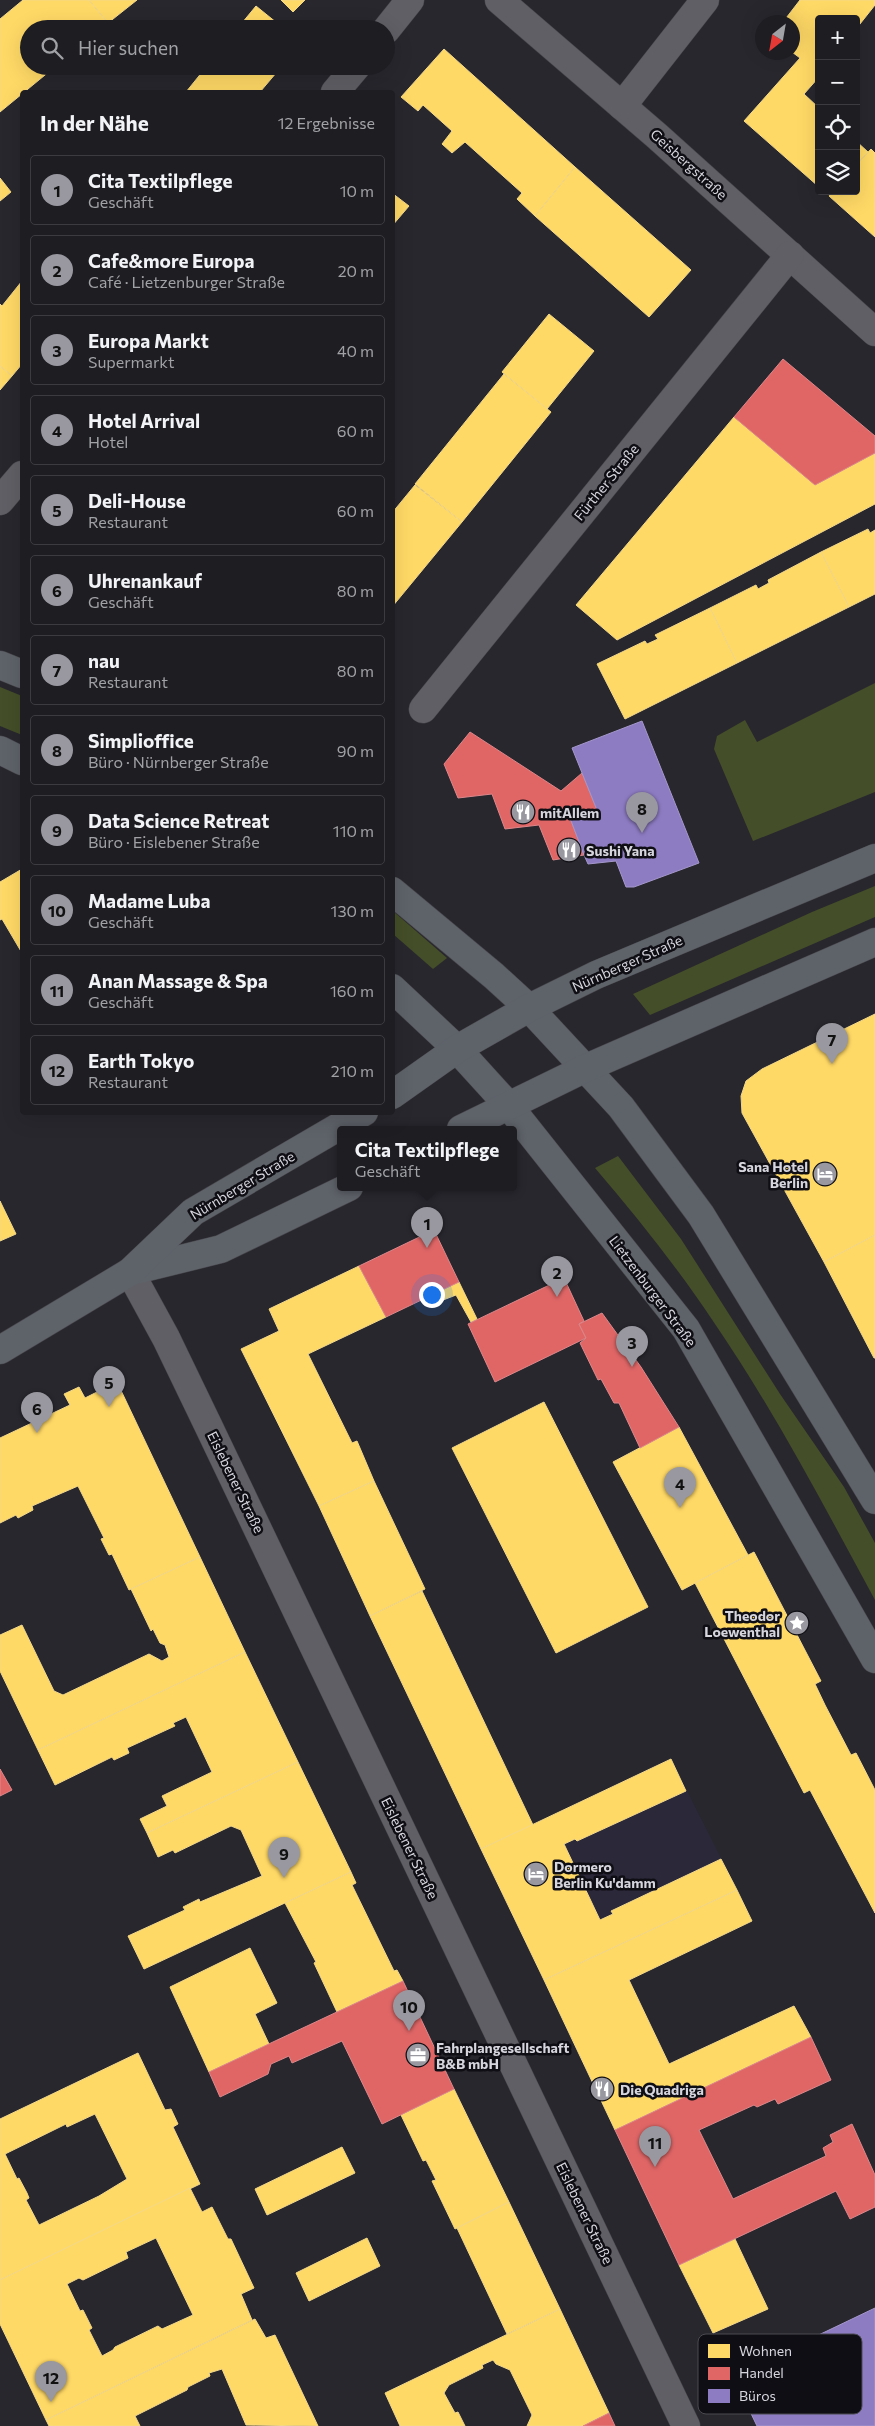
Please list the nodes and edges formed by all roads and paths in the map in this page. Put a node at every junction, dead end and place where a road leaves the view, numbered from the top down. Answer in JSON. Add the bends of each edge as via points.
{"nodes":[{"id":1,"x":410,"y":0,"type":"edge"},
{"id":2,"x":499,"y":0,"type":"edge"},
{"id":3,"x":705,"y":0,"type":"edge"},
{"id":4,"x":394,"y":20,"type":"edge"},
{"id":5,"x":349,"y":75,"type":"edge"},
{"id":6,"x":337,"y":90,"type":"edge"},
{"id":7,"x":622,"y":106,"type":"junction"},
{"id":8,"x":790,"y":255,"type":"junction"},
{"id":9,"x":875,"y":332,"type":"edge"},
{"id":10,"x":20,"y":477,"type":"edge"},
{"id":11,"x":0,"y":501,"type":"edge"},
{"id":12,"x":0,"y":665,"type":"edge"},
{"id":13,"x":20,"y":673,"type":"edge"},
{"id":14,"x":423,"y":709,"type":"dead end"},
{"id":15,"x":0,"y":750,"type":"edge"},
{"id":16,"x":20,"y":760,"type":"edge"},
{"id":17,"x":875,"y":858,"type":"edge"},
{"id":18,"x":395,"y":894,"type":"edge"},
{"id":19,"x":875,"y":942,"type":"edge"},
{"id":20,"x":395,"y":991,"type":"edge"},
{"id":21,"x":529,"y":1008,"type":"junction"},
{"id":22,"x":457,"y":1049,"type":"junction"},
{"id":23,"x":586,"y":1068,"type":"junction"},
{"id":24,"x":395,"y":1093,"type":"edge"},
{"id":25,"x":508,"y":1105,"type":"junction"},
{"id":26,"x":359,"y":1115,"type":"edge"},
{"id":27,"x":340,"y":1126,"type":"edge"},
{"id":28,"x":467,"y":1126,"type":"edge"},
{"id":29,"x":337,"y":1128,"type":"edge"},
{"id":30,"x":341,"y":1191,"type":"edge"},
{"id":31,"x":130,"y":1272,"type":"junction"},
{"id":32,"x":0,"y":1350,"type":"edge"},
{"id":33,"x":875,"y":1500,"type":"edge"},
{"id":34,"x":875,"y":1659,"type":"edge"},
{"id":35,"x":686,"y":2426,"type":"edge"}],
"edges":[{"from":1,"to":4,"type":"street"},
{"from":2,"to":7,"type":"street","name":"Geisbergstraße"},
{"from":3,"to":7,"type":"street"},
{"from":5,"to":6,"type":"street"},
{"from":7,"to":8,"type":"street","name":"Geisbergstraße"},
{"from":8,"to":9,"type":"street","name":"Geisbergstraße"},
{"from":8,"to":14,"type":"street","name":"Fürther Straße"},
{"from":10,"to":11,"type":"street"},
{"from":12,"to":13,"type":"main road"},
{"from":15,"to":16,"type":"main road"},
{"from":17,"to":21,"type":"main road","name":"Nürnberger Straße","via":[[596,975]]},
{"from":18,"to":21,"type":"main road"},
{"from":19,"to":23,"type":"main road"},
{"from":20,"to":22,"type":"main road","name":"Lietzenburger Straße"},
{"from":21,"to":22,"type":"main road","name":"Nürnberger Straße"},
{"from":21,"to":23,"type":"main road"},
{"from":22,"to":24,"type":"main road","name":"Nürnberger Straße"},
{"from":22,"to":25,"type":"main road","name":"Lietzenburger Straße"},
{"from":23,"to":25,"type":"main road"},
{"from":23,"to":33,"type":"main road","via":[[621,1107],[701,1215]]},
{"from":25,"to":28,"type":"main road"},
{"from":25,"to":34,"type":"main road","name":"Lietzenburger Straße","via":[[686,1329]]},
{"from":26,"to":27,"type":"main road","name":"Nürnberger Straße"},
{"from":29,"to":31,"type":"main road","name":"Nürnberger Straße","via":[[194,1212]]},
{"from":30,"to":31,"type":"main road","name":"Nürnberger Straße","via":[[221,1248]]},
{"from":31,"to":32,"type":"main road","name":"Nürnberger Straße"},
{"from":31,"to":35,"type":"street","name":"Eislebener Straße","via":[[216,1441]]}]}
